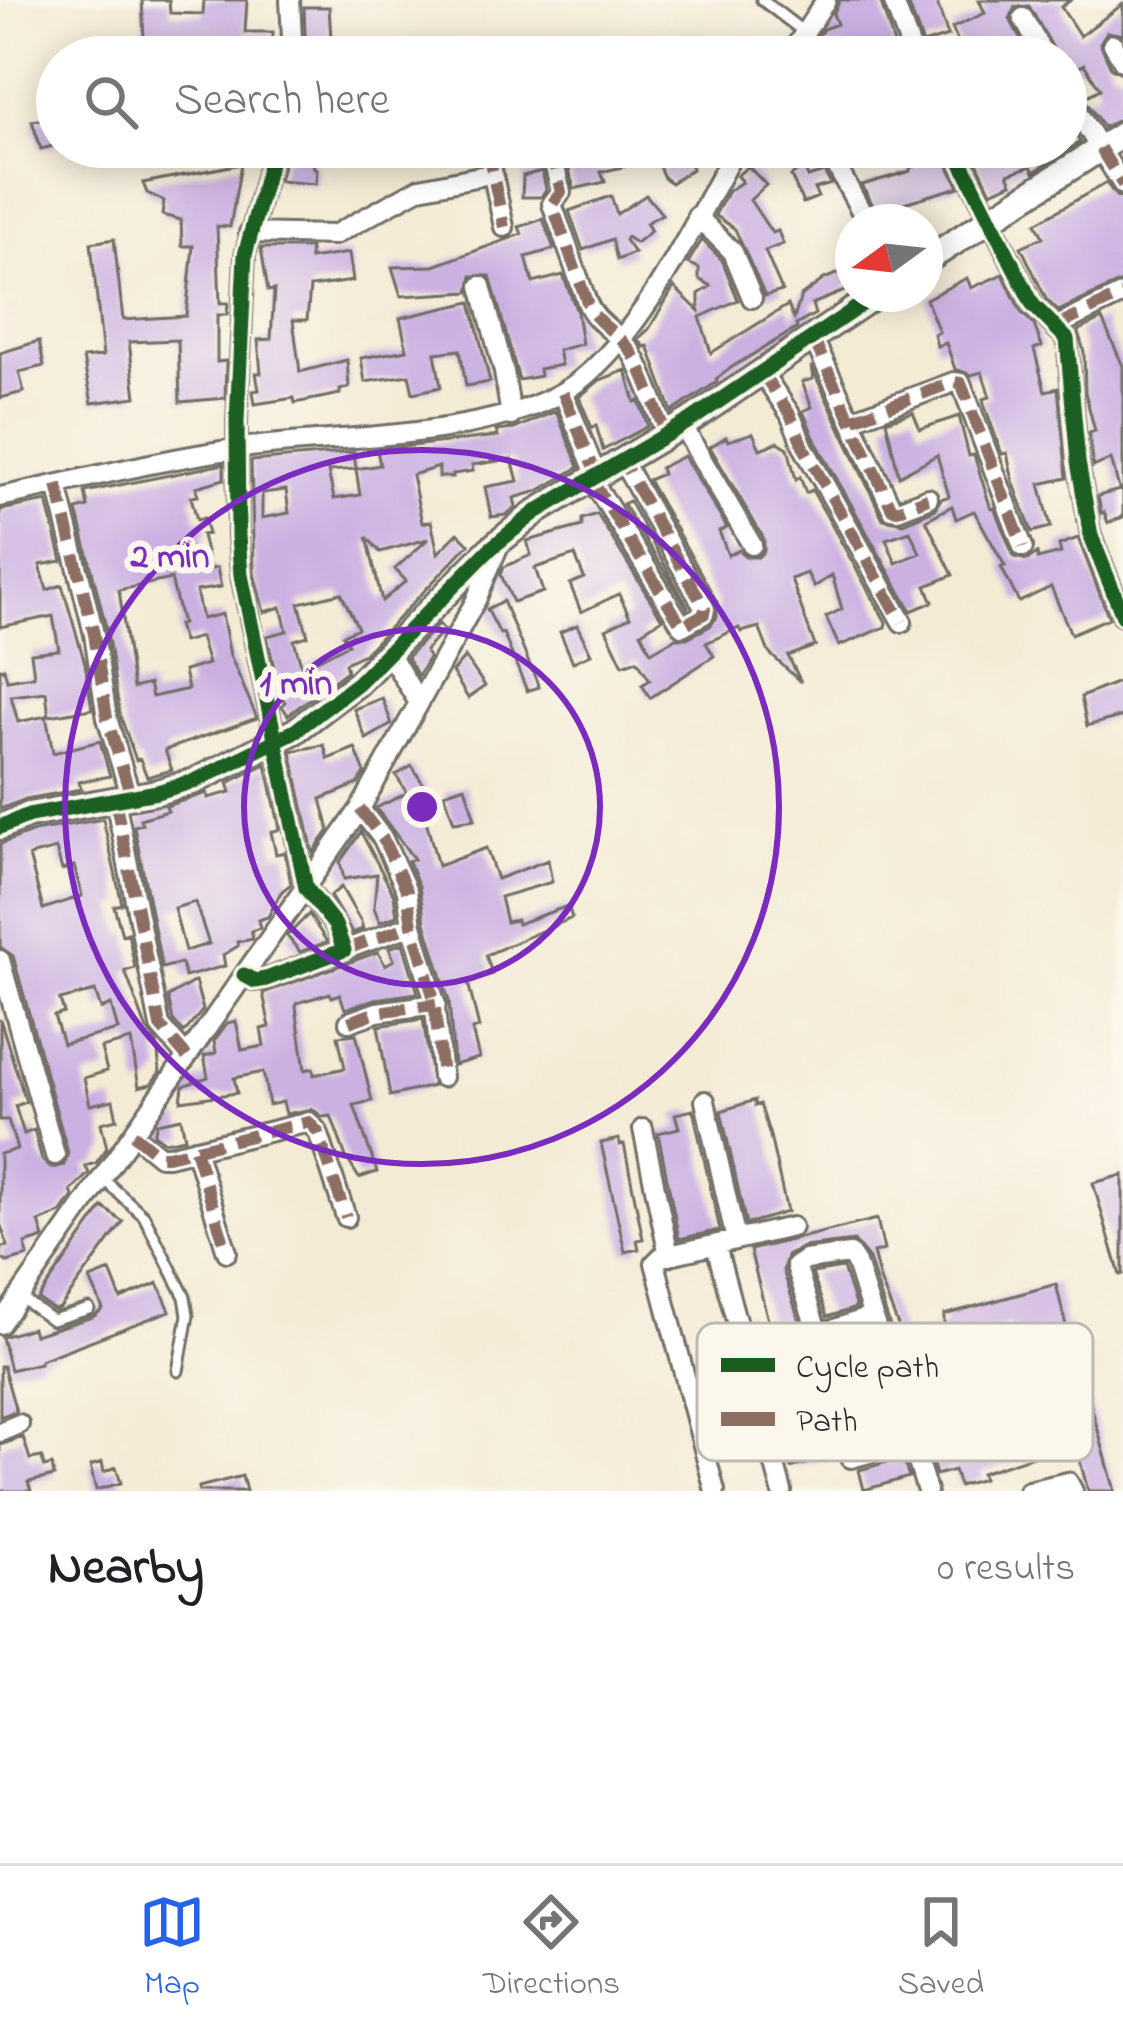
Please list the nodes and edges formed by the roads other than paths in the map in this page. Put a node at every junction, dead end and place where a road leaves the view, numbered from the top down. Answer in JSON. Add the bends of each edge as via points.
{"nodes":[{"id":1,"x":290,"y":0,"type":"edge"},
{"id":2,"x":762,"y":0,"type":"edge"},
{"id":3,"x":826,"y":0,"type":"edge"},
{"id":4,"x":893,"y":0,"type":"edge"},
{"id":5,"x":1023,"y":18,"type":"dead end"},
{"id":6,"x":798,"y":28,"type":"junction"},
{"id":7,"x":291,"y":36,"type":"edge"},
{"id":8,"x":796,"y":36,"type":"edge"},
{"id":9,"x":906,"y":36,"type":"edge"},
{"id":10,"x":1034,"y":36,"type":"edge"},
{"id":11,"x":1087,"y":126,"type":"edge"},
{"id":12,"x":1123,"y":134,"type":"edge"},
{"id":13,"x":1107,"y":157,"type":"junction"},
{"id":14,"x":268,"y":168,"type":"edge"},
{"id":15,"x":489,"y":168,"type":"edge"},
{"id":16,"x":555,"y":168,"type":"edge"},
{"id":17,"x":725,"y":168,"type":"edge"},
{"id":18,"x":837,"y":168,"type":"edge"},
{"id":19,"x":964,"y":168,"type":"edge"},
{"id":20,"x":490,"y":174,"type":"junction"},
{"id":21,"x":1123,"y":185,"type":"edge"},
{"id":22,"x":857,"y":204,"type":"edge"},
{"id":23,"x":697,"y":216,"type":"junction"},
{"id":24,"x":504,"y":227,"type":"dead end"},
{"id":25,"x":993,"y":228,"type":"junction"},
{"id":26,"x":249,"y":232,"type":"junction"},
{"id":27,"x":943,"y":252,"type":"edge"},
{"id":28,"x":481,"y":286,"type":"dead end"},
{"id":29,"x":1123,"y":295,"type":"edge"},
{"id":30,"x":752,"y":298,"type":"dead end"},
{"id":31,"x":857,"y":312,"type":"edge"},
{"id":32,"x":1057,"y":326,"type":"junction"},
{"id":33,"x":612,"y":330,"type":"junction"},
{"id":34,"x":817,"y":346,"type":"junction"},
{"id":35,"x":766,"y":379,"type":"junction"},
{"id":36,"x":563,"y":392,"type":"junction"},
{"id":37,"x":509,"y":406,"type":"junction"},
{"id":38,"x":854,"y":419,"type":"junction"},
{"id":39,"x":682,"y":434,"type":"junction"},
{"id":40,"x":238,"y":437,"type":"junction"},
{"id":41,"x":628,"y":470,"type":"junction"},
{"id":42,"x":57,"y":485,"type":"junction"},
{"id":43,"x":598,"y":485,"type":"junction"},
{"id":44,"x":0,"y":496,"type":"edge"},
{"id":45,"x":928,"y":498,"type":"dead end"},
{"id":46,"x":501,"y":541,"type":"junction"},
{"id":47,"x":752,"y":544,"type":"dead end"},
{"id":48,"x":1024,"y":547,"type":"dead end"},
{"id":49,"x":1123,"y":616,"type":"edge"},
{"id":50,"x":902,"y":622,"type":"dead end"},
{"id":51,"x":389,"y":653,"type":"junction"},
{"id":52,"x":419,"y":703,"type":"junction"},
{"id":53,"x":277,"y":741,"type":"junction"},
{"id":54,"x":123,"y":798,"type":"junction"},
{"id":55,"x":365,"y":815,"type":"junction"},
{"id":56,"x":0,"y":827,"type":"edge"},
{"id":57,"x":311,"y":894,"type":"junction"},
{"id":58,"x":412,"y":925,"type":"junction"},
{"id":59,"x":344,"y":950,"type":"junction"},
{"id":60,"x":0,"y":960,"type":"edge"},
{"id":61,"x":249,"y":978,"type":"junction"},
{"id":62,"x":436,"y":1004,"type":"junction"},
{"id":63,"x":349,"y":1022,"type":"dead end"},
{"id":64,"x":187,"y":1058,"type":"junction"},
{"id":65,"x":442,"y":1077,"type":"dead end"},
{"id":66,"x":705,"y":1101,"type":"dead end"},
{"id":67,"x":643,"y":1129,"type":"dead end"},
{"id":68,"x":137,"y":1137,"type":"junction"},
{"id":69,"x":195,"y":1149,"type":"junction"},
{"id":70,"x":55,"y":1155,"type":"dead end"},
{"id":71,"x":108,"y":1183,"type":"junction"},
{"id":72,"x":346,"y":1217,"type":"dead end"},
{"id":73,"x":791,"y":1227,"type":"dead end"},
{"id":74,"x":736,"y":1240,"type":"junction"},
{"id":75,"x":716,"y":1246,"type":"junction"},
{"id":76,"x":227,"y":1252,"type":"dead end"},
{"id":77,"x":669,"y":1256,"type":"junction"},
{"id":78,"x":26,"y":1303,"type":"junction"},
{"id":79,"x":89,"y":1309,"type":"dead end"},
{"id":80,"x":873,"y":1316,"type":"junction"},
{"id":81,"x":737,"y":1323,"type":"edge"},
{"id":82,"x":814,"y":1323,"type":"edge"},
{"id":83,"x":852,"y":1323,"type":"edge"},
{"id":84,"x":875,"y":1323,"type":"edge"},
{"id":85,"x":0,"y":1324,"type":"edge"},
{"id":86,"x":178,"y":1371,"type":"dead end"},
{"id":87,"x":697,"y":1426,"type":"edge"},
{"id":88,"x":707,"y":1461,"type":"edge"},
{"id":89,"x":774,"y":1461,"type":"edge"},
{"id":90,"x":918,"y":1461,"type":"edge"},
{"id":91,"x":715,"y":1491,"type":"edge"},
{"id":92,"x":782,"y":1491,"type":"edge"},
{"id":93,"x":927,"y":1491,"type":"edge"},
{"id":94,"x":1028,"y":1491,"type":"edge"},
{"id":95,"x":1073,"y":1491,"type":"edge"}],
"edges":[{"from":1,"to":7,"type":"street"},
{"from":2,"to":6,"type":"lane"},
{"from":3,"to":6,"type":"street"},
{"from":4,"to":9,"type":"street"},
{"from":5,"to":10,"type":"street"},
{"from":6,"to":8,"type":"street"},
{"from":11,"to":13,"type":"street"},
{"from":12,"to":13,"type":"street"},
{"from":13,"to":21,"type":"street"},
{"from":13,"to":25,"type":"street"},
{"from":14,"to":26,"type":"street"},
{"from":15,"to":20,"type":"street"},
{"from":16,"to":33,"type":"street","via":[[561,192],[552,204],[586,302]]},
{"from":17,"to":23,"type":"street"},
{"from":18,"to":22,"type":"street"},
{"from":19,"to":25,"type":"street"},
{"from":20,"to":24,"type":"street"},
{"from":20,"to":26,"type":"street","via":[[420,188],[334,235]]},
{"from":23,"to":30,"type":"street","via":[[733,252]]},
{"from":23,"to":33,"type":"street"},
{"from":25,"to":27,"type":"street"},
{"from":25,"to":32,"type":"street","via":[[1033,305]]},
{"from":26,"to":40,"type":"street"},
{"from":28,"to":37,"type":"street"},
{"from":29,"to":32,"type":"street"},
{"from":31,"to":34,"type":"street"},
{"from":32,"to":49,"type":"street","via":[[1072,362],[1090,536]]},
{"from":33,"to":36,"type":"street"},
{"from":33,"to":39,"type":"street"},
{"from":34,"to":35,"type":"street"},
{"from":34,"to":38,"type":"street"},
{"from":35,"to":39,"type":"street"},
{"from":35,"to":50,"type":"street"},
{"from":36,"to":37,"type":"street"},
{"from":36,"to":43,"type":"street"},
{"from":37,"to":40,"type":"street"},
{"from":38,"to":45,"type":"street","via":[[892,508]]},
{"from":38,"to":48,"type":"street","via":[[961,382]]},
{"from":39,"to":41,"type":"street"},
{"from":39,"to":47,"type":"street"},
{"from":40,"to":42,"type":"street"},
{"from":40,"to":53,"type":"street","via":[[241,575]]},
{"from":41,"to":43,"type":"street"},
{"from":41,"to":43,"type":"street","via":[[705,609],[688,626]]},
{"from":42,"to":44,"type":"street"},
{"from":42,"to":54,"type":"street"},
{"from":43,"to":46,"type":"street","via":[[544,506]]},
{"from":46,"to":51,"type":"street"},
{"from":46,"to":52,"type":"street"},
{"from":51,"to":52,"type":"street"},
{"from":51,"to":53,"type":"street"},
{"from":52,"to":55,"type":"street"},
{"from":53,"to":54,"type":"street","via":[[195,781]]},
{"from":53,"to":57,"type":"street"},
{"from":54,"to":56,"type":"street"},
{"from":54,"to":64,"type":"street","via":[[160,1026]]},
{"from":55,"to":57,"type":"street"},
{"from":55,"to":58,"type":"street","via":[[405,887]]},
{"from":57,"to":59,"type":"street"},
{"from":57,"to":61,"type":"street"},
{"from":58,"to":59,"type":"street"},
{"from":58,"to":62,"type":"street"},
{"from":59,"to":61,"type":"street"},
{"from":60,"to":70,"type":"street"},
{"from":61,"to":64,"type":"street"},
{"from":62,"to":63,"type":"street"},
{"from":62,"to":65,"type":"street"},
{"from":64,"to":68,"type":"street"},
{"from":66,"to":74,"type":"street"},
{"from":67,"to":77,"type":"street"},
{"from":68,"to":69,"type":"street","via":[[160,1156]]},
{"from":68,"to":71,"type":"street"},
{"from":69,"to":72,"type":"street","via":[[309,1122]]},
{"from":69,"to":76,"type":"street"},
{"from":71,"to":78,"type":"street"},
{"from":71,"to":86,"type":"lane","via":[[144,1216],[185,1297]]},
{"from":73,"to":74,"type":"street"},
{"from":74,"to":75,"type":"street"},
{"from":75,"to":77,"type":"street"},
{"from":75,"to":81,"type":"street"},
{"from":77,"to":87,"type":"street","via":[[655,1263],[655,1275]]},
{"from":78,"to":79,"type":"lane","via":[[52,1320]]},
{"from":78,"to":85,"type":"street"},
{"from":80,"to":82,"type":"street","via":[[850,1254],[805,1260],[796,1270]]},
{"from":80,"to":83,"type":"street"},
{"from":80,"to":84,"type":"street"},
{"from":88,"to":91,"type":"street"},
{"from":89,"to":92,"type":"street"},
{"from":90,"to":93,"type":"street"},
{"from":94,"to":95,"type":"street","via":[[1060,1481]]}]}
